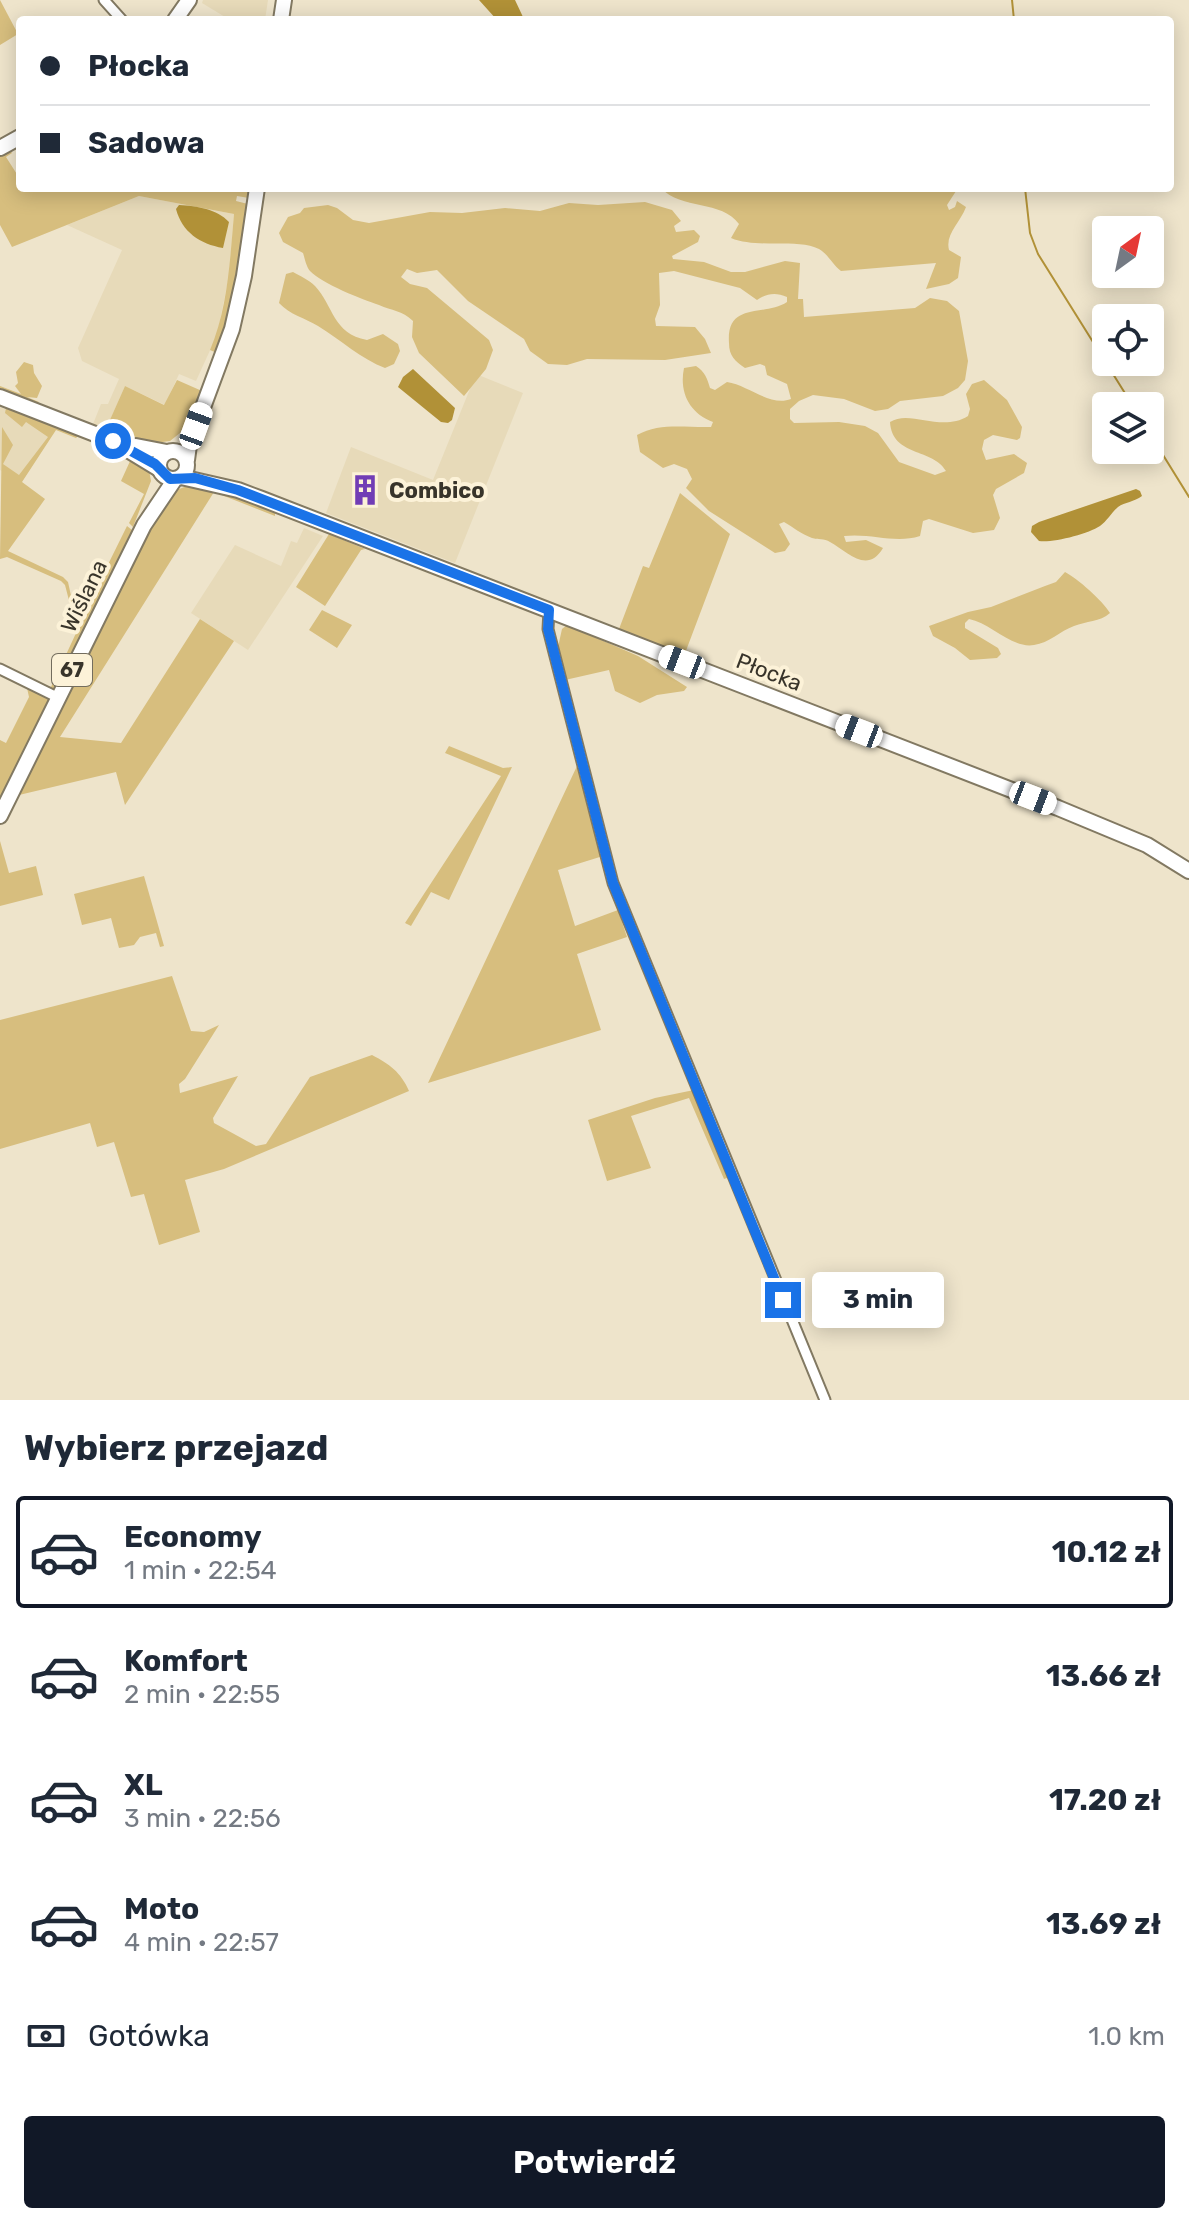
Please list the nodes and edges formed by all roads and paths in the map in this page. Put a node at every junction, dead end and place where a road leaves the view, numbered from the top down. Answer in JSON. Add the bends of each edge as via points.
{"nodes":[{"id":1,"x":104,"y":0,"type":"edge"},
{"id":2,"x":118,"y":16,"type":"edge"},
{"id":3,"x":256,"y":192,"type":"edge"},
{"id":4,"x":0,"y":397,"type":"edge"},
{"id":5,"x":201,"y":410,"type":"junction"},
{"id":6,"x":113,"y":441,"type":"junction"},
{"id":7,"x":170,"y":451,"type":"junction"},
{"id":8,"x":187,"y":460,"type":"junction"},
{"id":9,"x":159,"y":469,"type":"junction"},
{"id":10,"x":178,"y":478,"type":"junction"},
{"id":11,"x":238,"y":490,"type":"junction"},
{"id":12,"x":144,"y":525,"type":"junction"},
{"id":13,"x":549,"y":610,"type":"junction"},
{"id":14,"x":0,"y":669,"type":"edge"},
{"id":15,"x":59,"y":698,"type":"junction"},
{"id":16,"x":0,"y":816,"type":"edge"},
{"id":17,"x":1189,"y":871,"type":"edge"},
{"id":18,"x":825,"y":1400,"type":"edge"}],
"edges":[{"from":1,"to":2,"type":"street"},
{"from":3,"to":5,"type":"main road","number":"67","via":[[236,316]]},
{"from":4,"to":6,"type":"main road"},
{"from":5,"to":7,"type":"main road","number":"67"},
{"from":5,"to":8,"type":"main road","number":"67"},
{"from":6,"to":7,"type":"main road"},
{"from":6,"to":9,"type":"main road"},
{"from":7,"to":8,"type":"main road"},
{"from":7,"to":9,"type":"main road","number":"67","via":[[160,459]]},
{"from":8,"to":10,"type":"main road","number":"67","via":[[187,469]]},
{"from":8,"to":11,"type":"main road","name":"Płocka"},
{"from":9,"to":10,"type":"main road","via":[[165,477]]},
{"from":9,"to":12,"type":"main road","name":"Wiślana","number":"67"},
{"from":10,"to":11,"type":"main road","name":"Płocka"},
{"from":10,"to":12,"type":"main road","name":"Wiślana","number":"67"},
{"from":11,"to":13,"type":"main road","name":"Płocka"},
{"from":12,"to":15,"type":"main road","name":"Wiślana","number":"67"},
{"from":13,"to":17,"type":"main road","name":"Płocka","via":[[1058,808],[1147,845]]},
{"from":13,"to":18,"type":"street","via":[[548,629],[613,883]]},
{"from":14,"to":15,"type":"street"},
{"from":15,"to":16,"type":"main road","name":"Wiślana","number":"67"}]}
